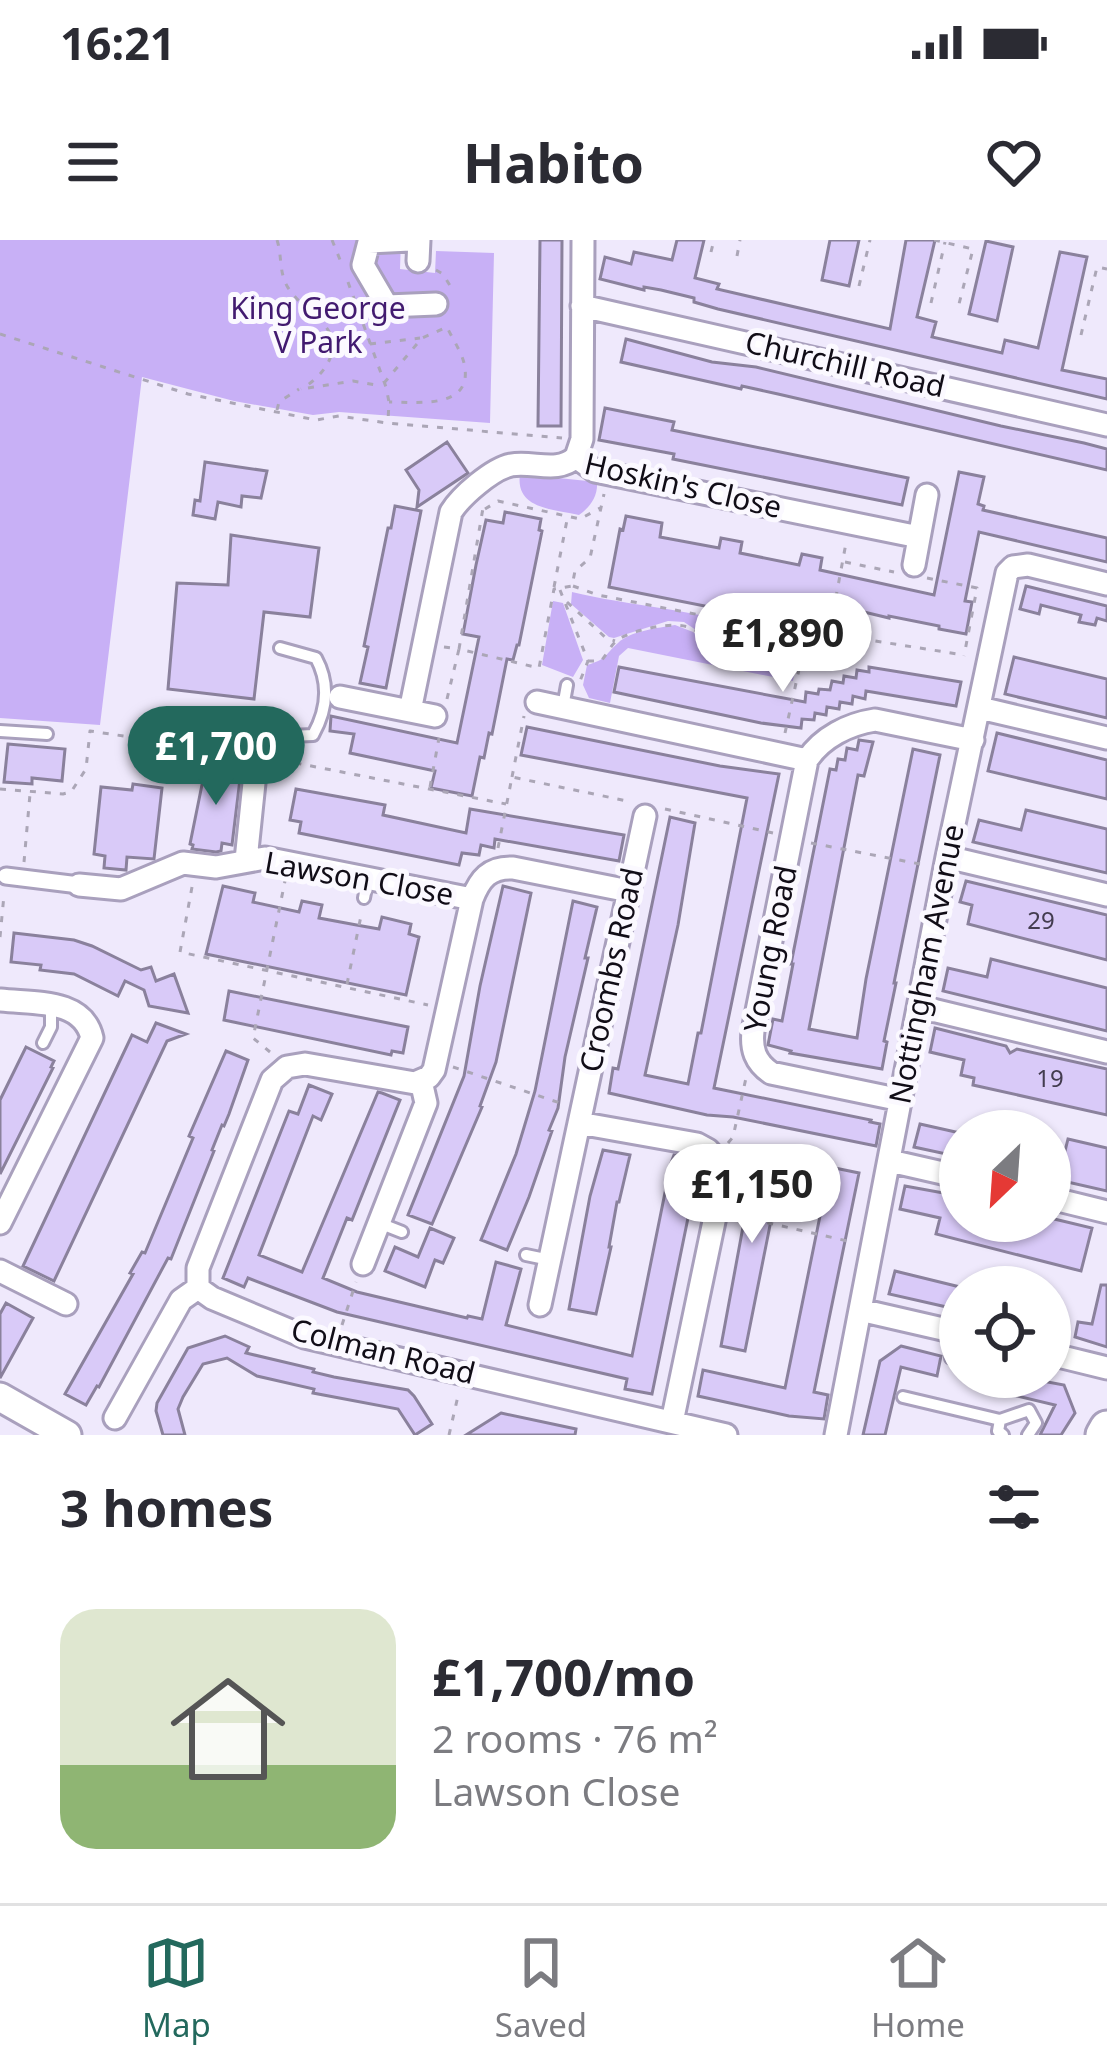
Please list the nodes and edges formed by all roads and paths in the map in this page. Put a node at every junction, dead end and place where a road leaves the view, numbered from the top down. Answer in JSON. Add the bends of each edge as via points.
{"nodes":[{"id":1,"x":277,"y":240,"type":"edge"},
{"id":2,"x":332,"y":240,"type":"edge"},
{"id":3,"x":583,"y":240,"type":"edge"},
{"id":4,"x":714,"y":240,"type":"edge"},
{"id":5,"x":740,"y":240,"type":"edge"},
{"id":6,"x":869,"y":240,"type":"edge"},
{"id":7,"x":934,"y":240,"type":"edge"},
{"id":8,"x":945,"y":242,"type":"edge"},
{"id":9,"x":958,"y":243,"type":"edge"},
{"id":10,"x":416,"y":247,"type":"edge"},
{"id":11,"x":711,"y":252,"type":"dead end"},
{"id":12,"x":737,"y":256,"type":"dead end"},
{"id":13,"x":1107,"y":269,"type":"edge"},
{"id":14,"x":859,"y":286,"type":"dead end"},
{"id":15,"x":436,"y":304,"type":"dead end"},
{"id":16,"x":931,"y":304,"type":"dead end"},
{"id":17,"x":583,"y":306,"type":"junction"},
{"id":18,"x":958,"y":308,"type":"dead end"},
{"id":19,"x":0,"y":334,"type":"edge"},
{"id":20,"x":1081,"y":335,"type":"dead end"},
{"id":21,"x":422,"y":338,"type":"junction"},
{"id":22,"x":370,"y":344,"type":"junction"},
{"id":23,"x":385,"y":385,"type":"junction"},
{"id":24,"x":302,"y":389,"type":"junction"},
{"id":25,"x":389,"y":402,"type":"junction"},
{"id":26,"x":276,"y":412,"type":"junction"},
{"id":27,"x":388,"y":423,"type":"junction"},
{"id":28,"x":1107,"y":425,"type":"edge"},
{"id":29,"x":579,"y":448,"type":"junction"},
{"id":30,"x":608,"y":474,"type":"junction"},
{"id":31,"x":489,"y":477,"type":"junction"},
{"id":32,"x":927,"y":495,"type":"dead end"},
{"id":33,"x":601,"y":508,"type":"junction"},
{"id":34,"x":483,"y":510,"type":"junction"},
{"id":35,"x":568,"y":516,"type":"junction"},
{"id":36,"x":850,"y":524,"type":"junction"},
{"id":37,"x":919,"y":537,"type":"junction"},
{"id":38,"x":843,"y":562,"type":"junction"},
{"id":39,"x":914,"y":566,"type":"dead end"},
{"id":40,"x":1107,"y":584,"type":"edge"},
{"id":41,"x":572,"y":586,"type":"junction"},
{"id":42,"x":557,"y":589,"type":"junction"},
{"id":43,"x":566,"y":601,"type":"junction"},
{"id":44,"x":998,"y":622,"type":"junction"},
{"id":45,"x":829,"y":634,"type":"junction"},
{"id":46,"x":614,"y":641,"type":"junction"},
{"id":47,"x":280,"y":648,"type":"dead end"},
{"id":48,"x":817,"y":649,"type":"junction"},
{"id":49,"x":458,"y":650,"type":"junction"},
{"id":50,"x":964,"y":656,"type":"junction"},
{"id":51,"x":588,"y":661,"type":"junction"},
{"id":52,"x":800,"y":664,"type":"junction"},
{"id":53,"x":535,"y":668,"type":"junction"},
{"id":54,"x":533,"y":678,"type":"dead end"},
{"id":55,"x":566,"y":691,"type":"junction"},
{"id":56,"x":333,"y":696,"type":"junction"},
{"id":57,"x":531,"y":705,"type":"joint"},
{"id":58,"x":980,"y":708,"type":"junction"},
{"id":59,"x":410,"y":712,"type":"junction"},
{"id":60,"x":439,"y":723,"type":"junction"},
{"id":61,"x":0,"y":731,"type":"edge"},
{"id":62,"x":47,"y":734,"type":"dead end"},
{"id":63,"x":290,"y":736,"type":"dead end"},
{"id":64,"x":1107,"y":738,"type":"edge"},
{"id":65,"x":973,"y":740,"type":"junction"},
{"id":66,"x":780,"y":754,"type":"junction"},
{"id":67,"x":807,"y":760,"type":"junction"},
{"id":68,"x":512,"y":777,"type":"dead end"},
{"id":69,"x":254,"y":783,"type":"dead end"},
{"id":70,"x":0,"y":789,"type":"edge"},
{"id":71,"x":430,"y":790,"type":"junction"},
{"id":72,"x":30,"y":792,"type":"junction"},
{"id":73,"x":645,"y":816,"type":"dead end"},
{"id":74,"x":820,"y":845,"type":"dead end"},
{"id":75,"x":947,"y":857,"type":"junction"},
{"id":76,"x":245,"y":860,"type":"junction"},
{"id":77,"x":289,"y":862,"type":"junction"},
{"id":78,"x":196,"y":863,"type":"junction"},
{"id":79,"x":913,"y":863,"type":"dead end"},
{"id":80,"x":494,"y":870,"type":"junction"},
{"id":81,"x":14,"y":876,"type":"junction"},
{"id":82,"x":79,"y":885,"type":"joint"},
{"id":83,"x":366,"y":888,"type":"junction"},
{"id":84,"x":629,"y":891,"type":"junction"},
{"id":85,"x":1107,"y":895,"type":"edge"},
{"id":86,"x":472,"y":899,"type":"junction"},
{"id":87,"x":0,"y":937,"type":"edge"},
{"id":88,"x":266,"y":971,"type":"junction"},
{"id":89,"x":346,"y":987,"type":"junction"},
{"id":90,"x":0,"y":1000,"type":"edge"},
{"id":91,"x":51,"y":1006,"type":"junction"},
{"id":92,"x":920,"y":1007,"type":"junction"},
{"id":93,"x":448,"y":1009,"type":"junction"},
{"id":94,"x":43,"y":1043,"type":"dead end"},
{"id":95,"x":1107,"y":1052,"type":"edge"},
{"id":96,"x":754,"y":1053,"type":"junction"},
{"id":97,"x":287,"y":1067,"type":"junction"},
{"id":98,"x":469,"y":1072,"type":"dead end"},
{"id":99,"x":422,"y":1082,"type":"junction"},
{"id":100,"x":901,"y":1100,"type":"junction"},
{"id":101,"x":554,"y":1102,"type":"dead end"},
{"id":102,"x":579,"y":1123,"type":"junction"},
{"id":103,"x":717,"y":1160,"type":"junction"},
{"id":104,"x":890,"y":1161,"type":"junction"},
{"id":105,"x":939,"y":1173,"type":"edge"},
{"id":106,"x":1071,"y":1203,"type":"edge"},
{"id":107,"x":716,"y":1211,"type":"junction"},
{"id":108,"x":1107,"y":1212,"type":"edge"},
{"id":109,"x":379,"y":1222,"type":"junction"},
{"id":110,"x":0,"y":1223,"type":"edge"},
{"id":111,"x":402,"y":1232,"type":"dead end"},
{"id":112,"x":871,"y":1246,"type":"junction"},
{"id":113,"x":526,"y":1255,"type":"dead end"},
{"id":114,"x":550,"y":1260,"type":"junction"},
{"id":115,"x":363,"y":1264,"type":"joint"},
{"id":116,"x":0,"y":1271,"type":"edge"},
{"id":117,"x":199,"y":1288,"type":"junction"},
{"id":118,"x":66,"y":1304,"type":"dead end"},
{"id":119,"x":540,"y":1305,"type":"dead end"},
{"id":120,"x":860,"y":1310,"type":"junction"},
{"id":121,"x":939,"y":1329,"type":"edge"},
{"id":122,"x":339,"y":1336,"type":"dead end"},
{"id":123,"x":1071,"y":1359,"type":"edge"},
{"id":124,"x":1107,"y":1368,"type":"edge"},
{"id":125,"x":460,"y":1388,"type":"dead end"},
{"id":126,"x":0,"y":1397,"type":"edge"},
{"id":127,"x":903,"y":1397,"type":"dead end"},
{"id":128,"x":115,"y":1418,"type":"dead end"},
{"id":129,"x":1000,"y":1420,"type":"junction"},
{"id":130,"x":672,"y":1422,"type":"junction"},
{"id":131,"x":67,"y":1435,"type":"edge"},
{"id":132,"x":449,"y":1435,"type":"edge"},
{"id":133,"x":727,"y":1435,"type":"edge"},
{"id":134,"x":836,"y":1435,"type":"edge"},
{"id":135,"x":1003,"y":1435,"type":"edge"},
{"id":136,"x":1028,"y":1435,"type":"edge"}],
"edges":[{"from":1,"to":24,"type":"path","via":[[288,288],[332,340],[323,373]]},
{"from":2,"to":22,"type":"path"},
{"from":3,"to":17,"type":"street"},
{"from":4,"to":11,"type":"path"},
{"from":5,"to":12,"type":"path"},
{"from":6,"to":14,"type":"path"},
{"from":7,"to":8,"type":"path"},
{"from":8,"to":9,"type":"path"},
{"from":8,"to":16,"type":"path"},
{"from":9,"to":18,"type":"path","via":[[973,249]]},
{"from":10,"to":15,"type":"street","via":[[369,242],[363,265],[387,306]]},
{"from":13,"to":20,"type":"path","via":[[1096,267]]},
{"from":17,"to":28,"type":"street","name":"Churchill Road"},
{"from":17,"to":29,"type":"street"},
{"from":19,"to":26,"type":"path","via":[[188,394]]},
{"from":21,"to":22,"type":"path"},
{"from":21,"to":23,"type":"path"},
{"from":21,"to":25,"type":"path","via":[[447,326],[464,364],[462,386],[434,402]]},
{"from":22,"to":23,"type":"path"},
{"from":23,"to":24,"type":"path"},
{"from":23,"to":25,"type":"path"},
{"from":24,"to":26,"type":"path"},
{"from":25,"to":27,"type":"path"},
{"from":26,"to":27,"type":"path"},
{"from":27,"to":29,"type":"path"},
{"from":29,"to":30,"type":"street","name":"Hoskin's Close","via":[[595,472]]},
{"from":29,"to":31,"type":"street","name":"Hoskin's Close","via":[[561,467],[508,465]]},
{"from":30,"to":33,"type":"path"},
{"from":30,"to":36,"type":"street","name":"Hoskin's Close"},
{"from":31,"to":34,"type":"path"},
{"from":31,"to":59,"type":"street","via":[[451,512]]},
{"from":32,"to":37,"type":"street"},
{"from":33,"to":35,"type":"path"},
{"from":33,"to":41,"type":"path","via":[[590,558]]},
{"from":34,"to":35,"type":"path","via":[[498,502]]},
{"from":34,"to":49,"type":"path"},
{"from":35,"to":42,"type":"path"},
{"from":36,"to":37,"type":"street","name":"Hoskin's Close"},
{"from":36,"to":38,"type":"path"},
{"from":37,"to":39,"type":"street"},
{"from":38,"to":45,"type":"path"},
{"from":38,"to":50,"type":"path","via":[[977,588]]},
{"from":40,"to":44,"type":"street","name":"Nottingham Avenue","via":[[1013,567]]},
{"from":41,"to":42,"type":"path"},
{"from":41,"to":48,"type":"path","via":[[797,634]]},
{"from":42,"to":43,"type":"path"},
{"from":42,"to":53,"type":"path"},
{"from":43,"to":46,"type":"path"},
{"from":43,"to":51,"type":"path"},
{"from":44,"to":50,"type":"path","via":[[976,622]]},
{"from":44,"to":58,"type":"street","name":"Nottingham Avenue"},
{"from":45,"to":48,"type":"path"},
{"from":45,"to":50,"type":"path"},
{"from":46,"to":51,"type":"path","via":[[602,661]]},
{"from":46,"to":52,"type":"path","via":[[682,624],[725,651],[765,647]]},
{"from":47,"to":56,"type":"lane","via":[[316,658]]},
{"from":48,"to":52,"type":"path"},
{"from":49,"to":53,"type":"path"},
{"from":49,"to":60,"type":"path"},
{"from":51,"to":55,"type":"path","via":[[578,685]]},
{"from":52,"to":66,"type":"path"},
{"from":53,"to":54,"type":"path"},
{"from":55,"to":57,"type":"street"},
{"from":55,"to":66,"type":"street"},
{"from":56,"to":59,"type":"street"},
{"from":56,"to":63,"type":"lane","via":[[313,736]]},
{"from":57,"to":68,"type":"path"},
{"from":58,"to":64,"type":"street"},
{"from":58,"to":65,"type":"street","name":"Nottingham Avenue"},
{"from":59,"to":60,"type":"street"},
{"from":60,"to":71,"type":"path"},
{"from":61,"to":62,"type":"lane"},
{"from":65,"to":67,"type":"street","via":[[875,720],[821,743]]},
{"from":65,"to":75,"type":"street","name":"Nottingham Avenue"},
{"from":66,"to":67,"type":"street"},
{"from":67,"to":96,"type":"street","name":"Young Road"},
{"from":69,"to":76,"type":"street","name":"Lawson Close"},
{"from":70,"to":72,"type":"path"},
{"from":71,"to":72,"type":"path","via":[[90,730],[86,769],[70,792]]},
{"from":71,"to":80,"type":"path","via":[[506,804]]},
{"from":72,"to":81,"type":"path"},
{"from":73,"to":84,"type":"street","name":"Croombs Road"},
{"from":74,"to":79,"type":"path"},
{"from":75,"to":85,"type":"street"},
{"from":75,"to":92,"type":"street","name":"Nottingham Avenue"},
{"from":76,"to":77,"type":"street","name":"Lawson Close"},
{"from":76,"to":78,"type":"street","name":"Lawson Close"},
{"from":77,"to":83,"type":"street","name":"Lawson Close"},
{"from":77,"to":88,"type":"path"},
{"from":78,"to":82,"type":"street","name":"Lawson Close","via":[[122,890]]},
{"from":78,"to":88,"type":"path","via":[[180,952]]},
{"from":80,"to":84,"type":"street"},
{"from":80,"to":86,"type":"street"},
{"from":81,"to":82,"type":"street"},
{"from":81,"to":87,"type":"path"},
{"from":83,"to":86,"type":"street","name":"Lawson Close"},
{"from":83,"to":89,"type":"path"},
{"from":84,"to":102,"type":"street","name":"Croombs Road"},
{"from":86,"to":93,"type":"street"},
{"from":88,"to":89,"type":"path"},
{"from":88,"to":97,"type":"path","via":[[254,1038]]},
{"from":89,"to":93,"type":"path"},
{"from":90,"to":91,"type":"street"},
{"from":91,"to":94,"type":"lane"},
{"from":91,"to":110,"type":"street","via":[[79,1013],[92,1038]]},
{"from":92,"to":95,"type":"street"},
{"from":92,"to":100,"type":"street","name":"Nottingham Avenue"},
{"from":93,"to":99,"type":"street","via":[[434,1070]]},
{"from":96,"to":100,"type":"street","name":"Young Road","via":[[771,1073]]},
{"from":96,"to":103,"type":"path","via":[[733,1136]]},
{"from":97,"to":99,"type":"street"},
{"from":97,"to":117,"type":"street","via":[[272,1080],[198,1268]]},
{"from":98,"to":101,"type":"path"},
{"from":99,"to":109,"type":"street","via":[[426,1103]]},
{"from":100,"to":104,"type":"street","name":"Nottingham Avenue"},
{"from":102,"to":103,"type":"street","via":[[698,1144]]},
{"from":102,"to":114,"type":"street","name":"Croombs Road"},
{"from":103,"to":107,"type":"street"},
{"from":104,"to":105,"type":"street"},
{"from":104,"to":112,"type":"street","name":"Nottingham Avenue"},
{"from":106,"to":108,"type":"street"},
{"from":107,"to":112,"type":"path"},
{"from":107,"to":130,"type":"street"},
{"from":109,"to":111,"type":"lane"},
{"from":109,"to":115,"type":"street"},
{"from":112,"to":120,"type":"street","name":"Nottingham Avenue"},
{"from":113,"to":114,"type":"lane"},
{"from":114,"to":119,"type":"street","name":"Croombs Road"},
{"from":115,"to":122,"type":"path"},
{"from":116,"to":118,"type":"street"},
{"from":117,"to":128,"type":"street","via":[[182,1300]]},
{"from":117,"to":130,"type":"street","name":"Colman Road","via":[[305,1337]]},
{"from":120,"to":121,"type":"street"},
{"from":120,"to":134,"type":"street","name":"Nottingham Avenue"},
{"from":123,"to":124,"type":"street"},
{"from":125,"to":132,"type":"path","name":"Colman Road"},
{"from":126,"to":131,"type":"street"},
{"from":127,"to":129,"type":"lane"},
{"from":129,"to":135,"type":"lane"},
{"from":129,"to":136,"type":"lane","via":[[1029,1410],[1036,1423]]},
{"from":130,"to":133,"type":"street","name":"Colman Road"}]}
